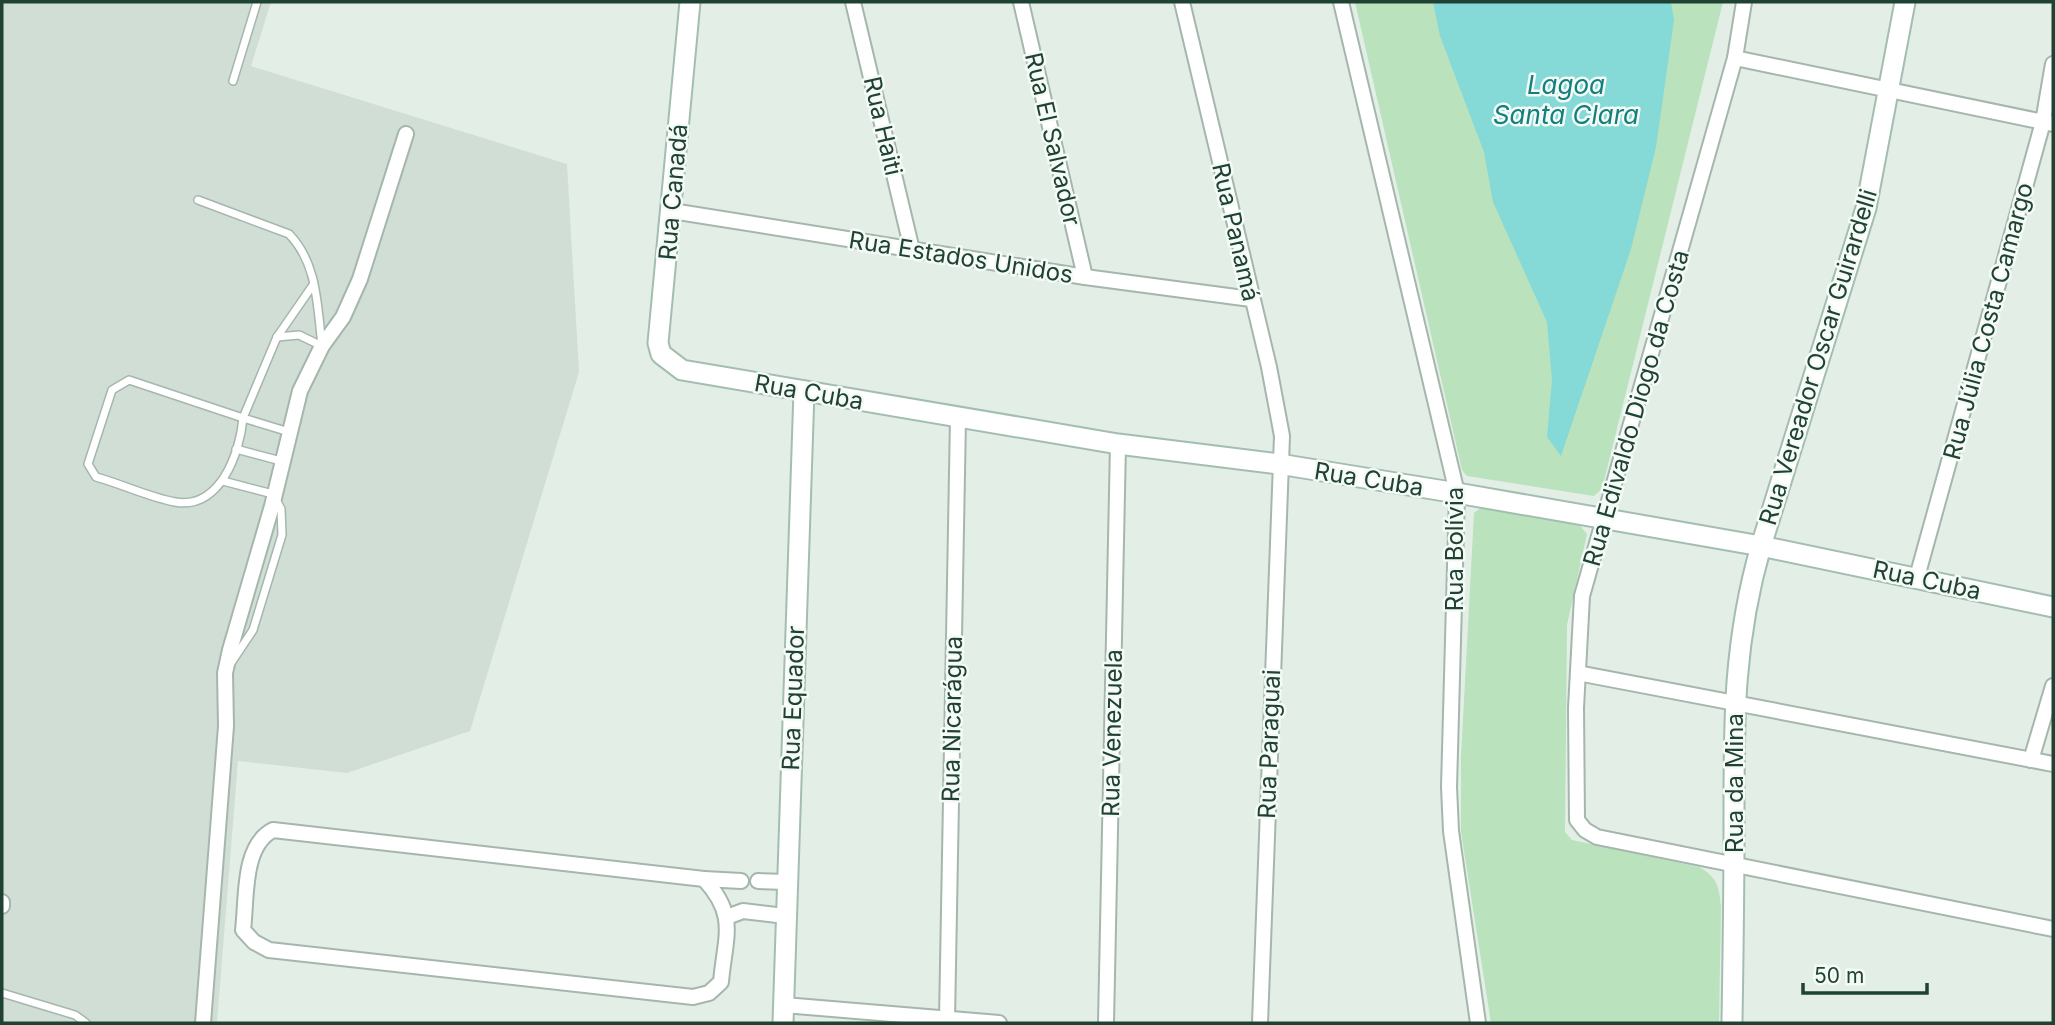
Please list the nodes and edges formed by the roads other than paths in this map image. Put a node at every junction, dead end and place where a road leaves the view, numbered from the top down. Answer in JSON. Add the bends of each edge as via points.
{"nodes":[{"id":1,"x":257,"y":2,"type":"edge"},
{"id":2,"x":690,"y":2,"type":"edge"},
{"id":3,"x":853,"y":2,"type":"edge"},
{"id":4,"x":1021,"y":2,"type":"edge"},
{"id":5,"x":1182,"y":2,"type":"edge"},
{"id":6,"x":1341,"y":2,"type":"edge"},
{"id":7,"x":1744,"y":2,"type":"edge"},
{"id":8,"x":1905,"y":2,"type":"edge"},
{"id":9,"x":1735,"y":58,"type":"junction"},
{"id":10,"x":2053,"y":64,"type":"edge"},
{"id":11,"x":233,"y":81,"type":"dead end"},
{"id":12,"x":1888,"y":89,"type":"junction"},
{"id":13,"x":2048,"y":123,"type":"edge"},
{"id":14,"x":406,"y":134,"type":"dead end"},
{"id":15,"x":198,"y":200,"type":"dead end"},
{"id":16,"x":672,"y":211,"type":"junction"},
{"id":17,"x":912,"y":250,"type":"junction"},
{"id":18,"x":1085,"y":277,"type":"junction"},
{"id":19,"x":314,"y":284,"type":"junction"},
{"id":20,"x":1251,"y":299,"type":"junction"},
{"id":21,"x":277,"y":337,"type":"junction"},
{"id":22,"x":322,"y":346,"type":"junction"},
{"id":23,"x":682,"y":370,"type":"joint"},
{"id":24,"x":804,"y":391,"type":"junction"},
{"id":25,"x":243,"y":418,"type":"junction"},
{"id":26,"x":958,"y":418,"type":"junction"},
{"id":27,"x":289,"y":432,"type":"junction"},
{"id":28,"x":1118,"y":444,"type":"junction"},
{"id":29,"x":236,"y":449,"type":"junction"},
{"id":30,"x":281,"y":461,"type":"junction"},
{"id":31,"x":1279,"y":464,"type":"junction"},
{"id":32,"x":223,"y":481,"type":"junction"},
{"id":33,"x":1457,"y":493,"type":"junction"},
{"id":34,"x":273,"y":494,"type":"junction"},
{"id":35,"x":1605,"y":518,"type":"junction"},
{"id":36,"x":1761,"y":546,"type":"junction"},
{"id":37,"x":1917,"y":577,"type":"junction"},
{"id":38,"x":2053,"y":607,"type":"edge"},
{"id":39,"x":1577,"y":673,"type":"junction"},
{"id":40,"x":2053,"y":686,"type":"edge"},
{"id":41,"x":1734,"y":705,"type":"junction"},
{"id":42,"x":2031,"y":760,"type":"junction"},
{"id":43,"x":2053,"y":764,"type":"edge"},
{"id":44,"x":1734,"y":864,"type":"junction"},
{"id":45,"x":704,"y":879,"type":"junction"},
{"id":46,"x":741,"y":881,"type":"dead end"},
{"id":47,"x":758,"y":881,"type":"dead end"},
{"id":48,"x":787,"y":882,"type":"junction"},
{"id":49,"x":785,"y":916,"type":"junction"},
{"id":50,"x":727,"y":917,"type":"junction"},
{"id":51,"x":2053,"y":929,"type":"edge"},
{"id":52,"x":2,"y":993,"type":"edge"},
{"id":53,"x":783,"y":1014,"type":"edge"},
{"id":54,"x":947,"y":1020,"type":"junction"},
{"id":55,"x":86,"y":1023,"type":"edge"},
{"id":56,"x":203,"y":1023,"type":"edge"},
{"id":57,"x":999,"y":1023,"type":"edge"},
{"id":58,"x":1106,"y":1023,"type":"edge"},
{"id":59,"x":1260,"y":1023,"type":"edge"},
{"id":60,"x":1478,"y":1023,"type":"edge"},
{"id":61,"x":1732,"y":1023,"type":"edge"}],
"edges":[{"from":1,"to":11,"type":"lane"},
{"from":2,"to":16,"type":"street","name":"Rua Canadá"},
{"from":3,"to":17,"type":"street","name":"Rua Haiti"},
{"from":4,"to":18,"type":"street","name":"Rua El Salvador"},
{"from":5,"to":20,"type":"street","name":"Rua Panamá"},
{"from":6,"to":33,"type":"street","name":"Rua Bolívia"},
{"from":7,"to":9,"type":"street","name":"Rua Edivaldo Diogo da Costa"},
{"from":8,"to":12,"type":"street","name":"Rua Vereador Oscar Guirardelli"},
{"from":9,"to":12,"type":"street"},
{"from":9,"to":35,"type":"street","name":"Rua Edivaldo Diogo da Costa"},
{"from":10,"to":13,"type":"street","name":"Rua Júlia Costa Camargo"},
{"from":12,"to":13,"type":"street"},
{"from":12,"to":36,"type":"street","name":"Rua Vereador Oscar Guirardelli","via":[[1866,208]]},
{"from":13,"to":37,"type":"street","name":"Rua Júlia Costa Camargo"},
{"from":14,"to":22,"type":"street","via":[[360,279],[343,317]]},
{"from":15,"to":19,"type":"lane","via":[[289,234],[309,260]]},
{"from":16,"to":17,"type":"street","name":"Rua Estados Unidos"},
{"from":16,"to":23,"type":"street","name":"Rua Canadá","via":[[658,343],[661,354]]},
{"from":17,"to":18,"type":"street","name":"Rua Estados Unidos"},
{"from":18,"to":20,"type":"street","name":"Rua Estados Unidos"},
{"from":19,"to":21,"type":"lane"},
{"from":19,"to":22,"type":"lane"},
{"from":20,"to":31,"type":"street","name":"Rua Panamá","via":[[1282,436]]},
{"from":21,"to":22,"type":"lane","via":[[299,335]]},
{"from":21,"to":25,"type":"lane"},
{"from":22,"to":27,"type":"street","via":[[300,390]]},
{"from":23,"to":24,"type":"street","name":"Rua Cuba"},
{"from":24,"to":26,"type":"street","name":"Rua Cuba"},
{"from":24,"to":48,"type":"street","name":"Rua Equador"},
{"from":25,"to":27,"type":"lane"},
{"from":25,"to":29,"type":"lane"},
{"from":25,"to":32,"type":"lane","via":[[129,380],[112,390],[88,464],[96,477],[176,502],[202,498]]},
{"from":26,"to":28,"type":"street","name":"Rua Cuba"},
{"from":26,"to":54,"type":"street","name":"Rua Nicarágua"},
{"from":27,"to":30,"type":"street"},
{"from":28,"to":31,"type":"street","name":"Rua Cuba"},
{"from":28,"to":58,"type":"street","name":"Rua Venezuela"},
{"from":29,"to":30,"type":"lane"},
{"from":29,"to":32,"type":"lane"},
{"from":30,"to":34,"type":"street"},
{"from":31,"to":33,"type":"street","name":"Rua Cuba"},
{"from":31,"to":59,"type":"street","name":"Rua Paraguai"},
{"from":32,"to":34,"type":"lane"},
{"from":33,"to":35,"type":"street","name":"Rua Cuba"},
{"from":33,"to":60,"type":"street","name":"Rua Bolívia","via":[[1449,798]]},
{"from":34,"to":56,"type":"street","via":[[225,673],[226,726]]},
{"from":35,"to":36,"type":"street","name":"Rua Cuba"},
{"from":35,"to":39,"type":"street","name":"Rua Edivaldo Diogo da Costa","via":[[1582,596]]},
{"from":36,"to":37,"type":"street","name":"Rua Cuba"},
{"from":36,"to":41,"type":"street","name":"Rua da Mina","via":[[1747,594]]},
{"from":37,"to":38,"type":"street","name":"Rua Cuba"},
{"from":39,"to":41,"type":"street"},
{"from":39,"to":44,"type":"street","name":"Rua Edivaldo Diogo da Costa","via":[[1577,820],[1585,830]]},
{"from":40,"to":42,"type":"street"},
{"from":41,"to":42,"type":"street"},
{"from":41,"to":44,"type":"street","name":"Rua da Mina"},
{"from":42,"to":43,"type":"street"},
{"from":44,"to":51,"type":"street"},
{"from":44,"to":61,"type":"street","name":"Rua da Mina"},
{"from":45,"to":46,"type":"street"},
{"from":45,"to":50,"type":"street","via":[[721,898]]},
{"from":45,"to":50,"type":"street","via":[[272,830],[260,837],[253,849],[243,930],[269,950],[693,997],[709,993],[721,982]]},
{"from":47,"to":48,"type":"street"},
{"from":48,"to":49,"type":"street","name":"Rua Equador"},
{"from":49,"to":50,"type":"street","via":[[743,911]]},
{"from":49,"to":53,"type":"street","name":"Rua Equador"},
{"from":52,"to":55,"type":"lane","via":[[75,1015]]},
{"from":53,"to":54,"type":"street"},
{"from":54,"to":57,"type":"street"}]}
